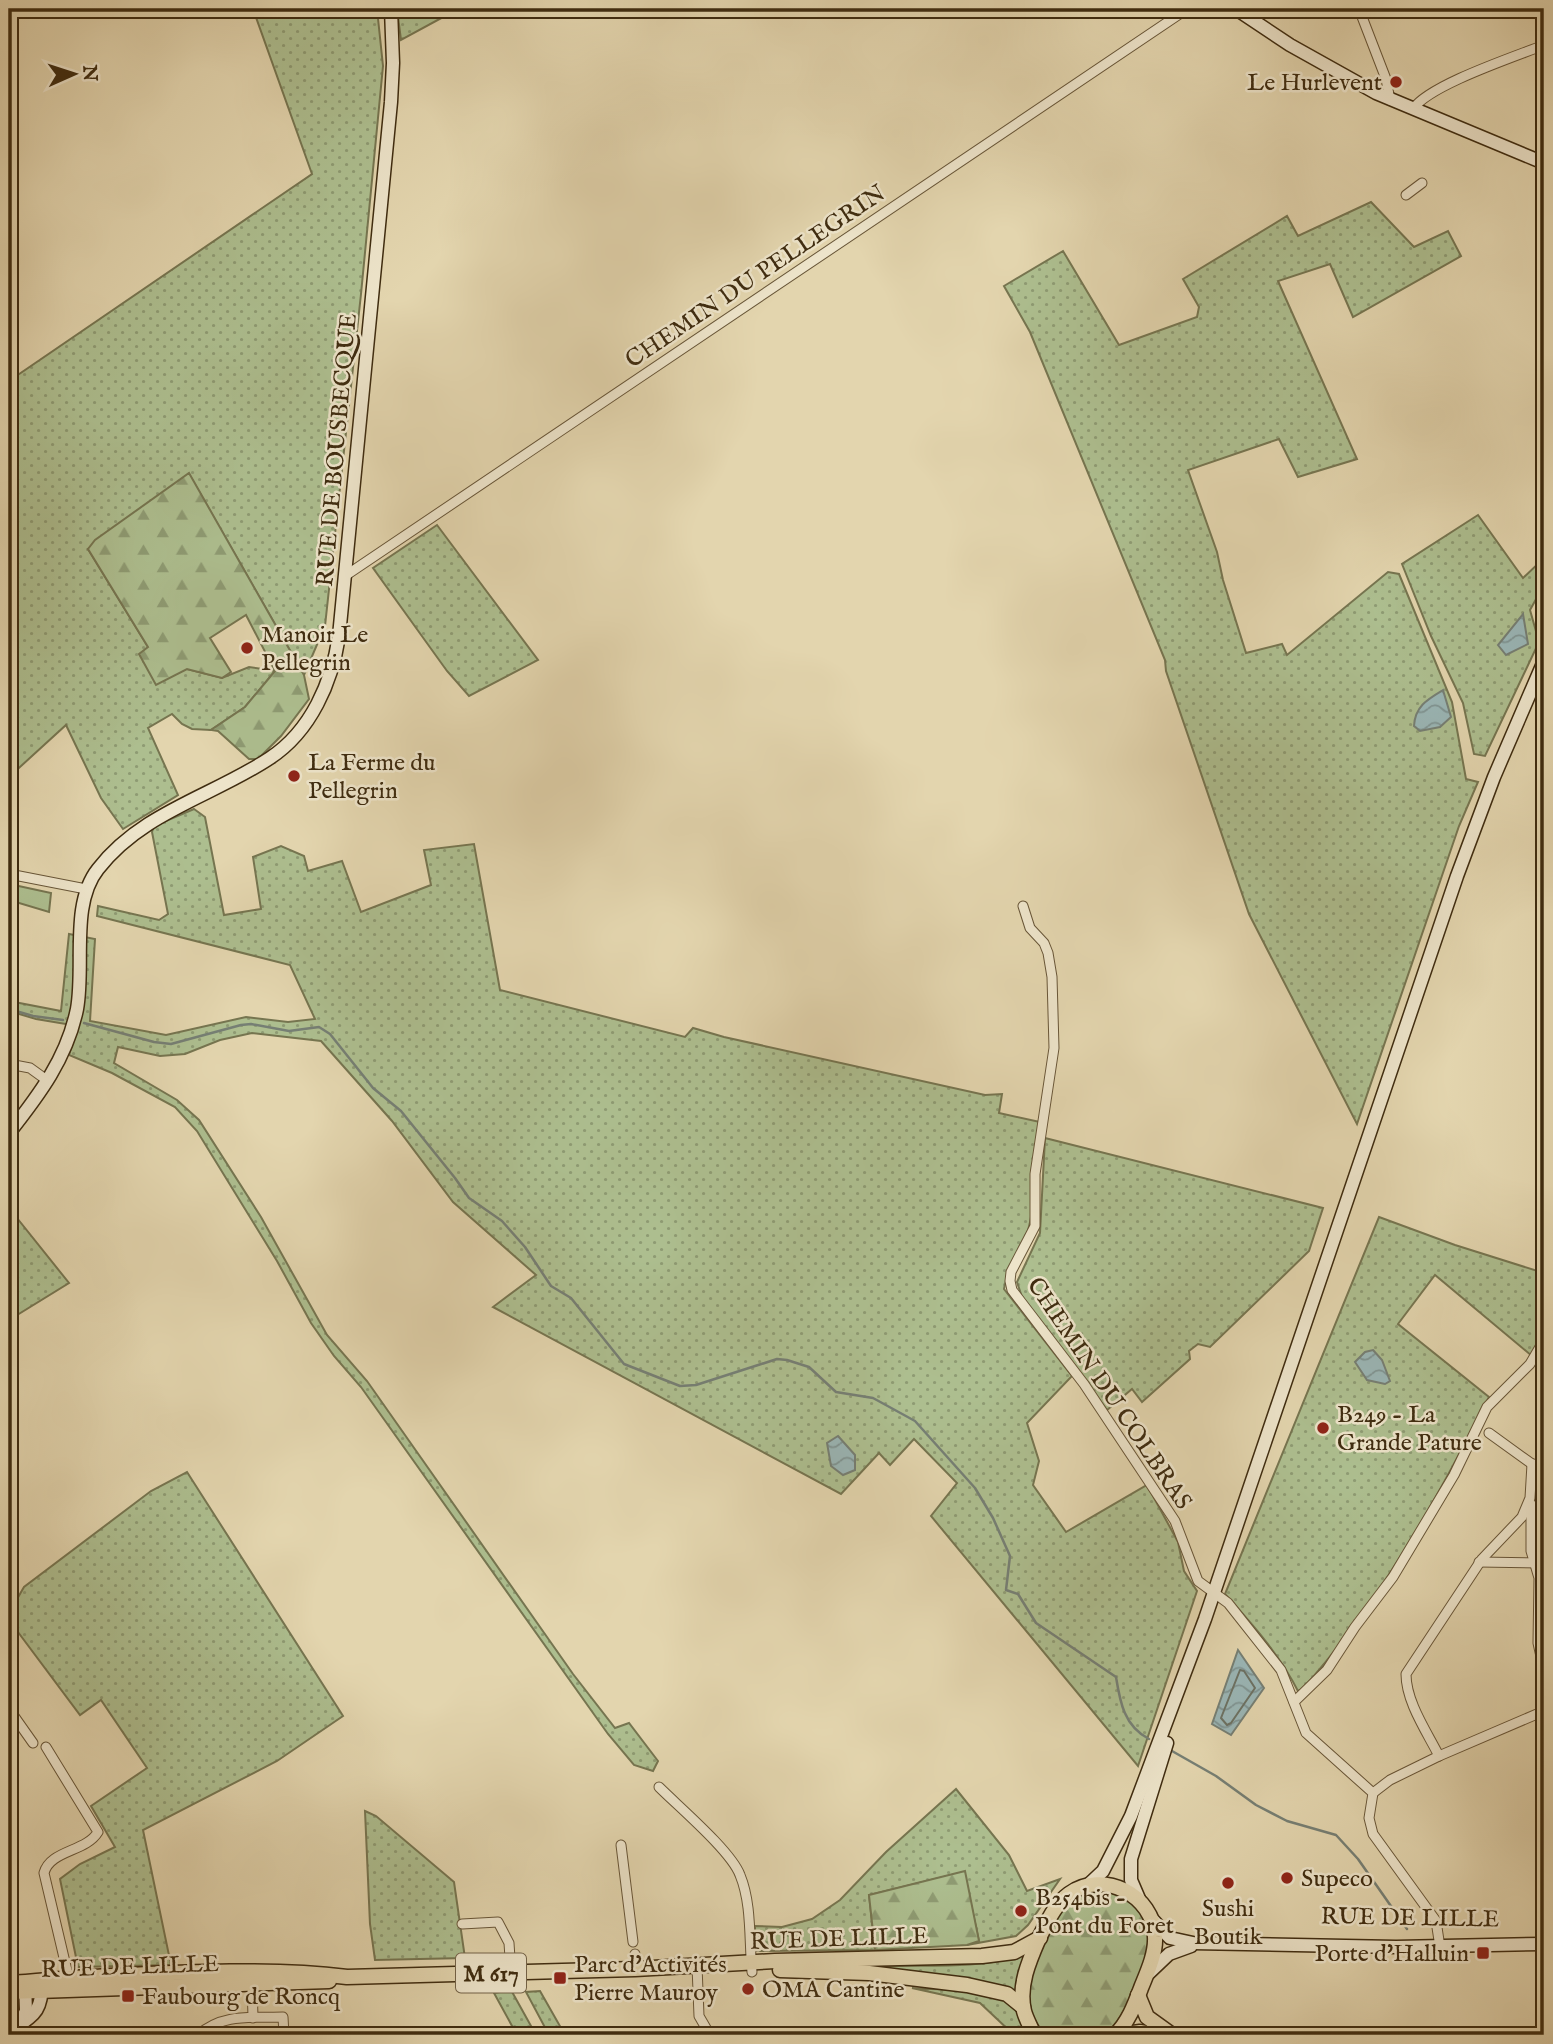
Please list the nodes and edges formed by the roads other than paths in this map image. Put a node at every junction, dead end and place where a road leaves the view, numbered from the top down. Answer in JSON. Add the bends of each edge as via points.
{"nodes":[{"id":1,"x":391,"y":9,"type":"edge"},
{"id":2,"x":1187,"y":9,"type":"edge"},
{"id":3,"x":1237,"y":9,"type":"edge"},
{"id":4,"x":1359,"y":9,"type":"edge"},
{"id":5,"x":1544,"y":45,"type":"edge"},
{"id":6,"x":1390,"y":100,"type":"junction"},
{"id":7,"x":1413,"y":109,"type":"junction"},
{"id":8,"x":1544,"y":163,"type":"edge"},
{"id":9,"x":1422,"y":183,"type":"dead end"},
{"id":10,"x":1406,"y":195,"type":"dead end"},
{"id":11,"x":345,"y":576,"type":"junction"},
{"id":12,"x":1544,"y":661,"type":"edge"},
{"id":13,"x":9,"y":874,"type":"edge"},
{"id":14,"x":86,"y":889,"type":"junction"},
{"id":15,"x":1023,"y":906,"type":"dead end"},
{"id":16,"x":9,"y":1064,"type":"edge"},
{"id":17,"x":48,"y":1081,"type":"junction"},
{"id":18,"x":9,"y":1133,"type":"edge"},
{"id":19,"x":1544,"y":1340,"type":"edge"},
{"id":20,"x":1489,"y":1433,"type":"dead end"},
{"id":21,"x":1532,"y":1464,"type":"junction"},
{"id":22,"x":1544,"y":1465,"type":"edge"},
{"id":23,"x":1531,"y":1499,"type":"junction"},
{"id":24,"x":1479,"y":1562,"type":"junction"},
{"id":25,"x":1539,"y":1563,"type":"edge"},
{"id":26,"x":1214,"y":1593,"type":"junction"},
{"id":27,"x":1205,"y":1619,"type":"junction"},
{"id":28,"x":1541,"y":1638,"type":"edge"},
{"id":29,"x":1544,"y":1671,"type":"edge"},
{"id":30,"x":1294,"y":1702,"type":"junction"},
{"id":31,"x":9,"y":1709,"type":"edge"},
{"id":32,"x":1544,"y":1710,"type":"edge"},
{"id":33,"x":33,"y":1743,"type":"dead end"},
{"id":34,"x":47,"y":1746,"type":"dead end"},
{"id":35,"x":1439,"y":1756,"type":"junction"},
{"id":36,"x":659,"y":1787,"type":"dead end"},
{"id":37,"x":1373,"y":1793,"type":"junction"},
{"id":38,"x":621,"y":1845,"type":"dead end"},
{"id":39,"x":1087,"y":1885,"type":"junction"},
{"id":40,"x":1140,"y":1901,"type":"junction"},
{"id":41,"x":1151,"y":1919,"type":"junction"},
{"id":42,"x":462,"y":1924,"type":"dead end"},
{"id":43,"x":1040,"y":1938,"type":"junction"},
{"id":44,"x":633,"y":1942,"type":"dead end"},
{"id":45,"x":1440,"y":1942,"type":"junction"},
{"id":46,"x":1213,"y":1944,"type":"junction"},
{"id":47,"x":1543,"y":1944,"type":"edge"},
{"id":48,"x":751,"y":1967,"type":"junction"},
{"id":49,"x":697,"y":1970,"type":"junction"},
{"id":50,"x":511,"y":1973,"type":"junction"},
{"id":51,"x":69,"y":1979,"type":"junction"},
{"id":52,"x":252,"y":1979,"type":"junction"},
{"id":53,"x":9,"y":1983,"type":"edge"},
{"id":54,"x":42,"y":1986,"type":"junction"},
{"id":55,"x":25,"y":1987,"type":"junction"},
{"id":56,"x":1141,"y":1988,"type":"junction"},
{"id":57,"x":9,"y":1992,"type":"edge"},
{"id":58,"x":1023,"y":2007,"type":"junction"},
{"id":59,"x":253,"y":2018,"type":"junction"},
{"id":60,"x":13,"y":2029,"type":"edge"},
{"id":61,"x":1035,"y":2033,"type":"edge"},
{"id":62,"x":198,"y":2035,"type":"edge"},
{"id":63,"x":284,"y":2035,"type":"edge"},
{"id":64,"x":710,"y":2035,"type":"edge"},
{"id":65,"x":1117,"y":2035,"type":"edge"},
{"id":66,"x":1156,"y":2035,"type":"edge"},
{"id":67,"x":1172,"y":2035,"type":"edge"}],
"edges":[{"from":1,"to":11,"type":"main road","name":"RUE DE BOUSBECQUE","via":[[392,93]]},
{"from":2,"to":11,"type":"street","name":"CHEMIN DU PELLEGRIN"},
{"from":3,"to":6,"type":"main road","via":[[1290,45]]},
{"from":4,"to":6,"type":"street"},
{"from":5,"to":7,"type":"street","via":[[1437,89]]},
{"from":6,"to":7,"type":"main road"},
{"from":7,"to":8,"type":"main road"},
{"from":9,"to":10,"type":"street"},
{"from":11,"to":14,"type":"main road","name":"RUE DE BOUSBECQUE","via":[[334,664],[322,695],[300,729],[270,758],[136,831],[103,862]]},
{"from":12,"to":26,"type":"main road","via":[[1457,876]]},
{"from":13,"to":14,"type":"street"},
{"from":14,"to":17,"type":"main road","name":"RUE DE BOUSBECQUE","via":[[76,1011]]},
{"from":15,"to":26,"type":"street","name":"CHEMIN DU COLBRAS","via":[[1030,928],[1048,953],[1054,1048],[1035,1174],[1035,1226],[1012,1272],[1011,1285],[1175,1521],[1198,1581]]},
{"from":16,"to":17,"type":"street","via":[[30,1068]]},
{"from":17,"to":18,"type":"main road","name":"RUE DE BOUSBECQUE"},
{"from":19,"to":30,"type":"street","via":[[1530,1364],[1483,1413],[1454,1475],[1400,1568],[1327,1670]]},
{"from":20,"to":21,"type":"street"},
{"from":21,"to":22,"type":"street"},
{"from":21,"to":23,"type":"street"},
{"from":23,"to":24,"type":"street","via":[[1512,1529]]},
{"from":23,"to":25,"type":"street","via":[[1531,1551]]},
{"from":24,"to":25,"type":"street"},
{"from":24,"to":35,"type":"street","via":[[1406,1674],[1414,1704]]},
{"from":25,"to":28,"type":"street"},
{"from":26,"to":27,"type":"main road"},
{"from":26,"to":30,"type":"street","name":"CHEMIN DU COLBRAS","via":[[1275,1661]]},
{"from":27,"to":39,"type":"main road","via":[[1130,1816],[1103,1871]]},
{"from":27,"to":40,"type":"main road","via":[[1133,1851],[1130,1875]]},
{"from":28,"to":29,"type":"street"},
{"from":30,"to":37,"type":"street","name":"CHEMIN DU COLBRAS","via":[[1309,1738]]},
{"from":31,"to":33,"type":"street"},
{"from":32,"to":35,"type":"street"},
{"from":34,"to":51,"type":"street","via":[[98,1832],[82,1847],[50,1862],[44,1873]]},
{"from":35,"to":37,"type":"street"},
{"from":36,"to":48,"type":"street","via":[[738,1870],[745,1895]]},
{"from":37,"to":45,"type":"street","via":[[1369,1818],[1373,1834],[1436,1921]]},
{"from":38,"to":44,"type":"street"},
{"from":39,"to":40,"type":"main road","via":[[1115,1886]]},
{"from":39,"to":43,"type":"main road","via":[[1059,1903]]},
{"from":40,"to":41,"type":"main road"},
{"from":41,"to":46,"type":"main road","name":"RUE DE LILLE","via":[[1173,1940]]},
{"from":41,"to":56,"type":"main road","via":[[1155,1945]]},
{"from":42,"to":50,"type":"street","via":[[498,1923],[509,1943]]},
{"from":43,"to":48,"type":"main road","name":"RUE DE LILLE","number":"M 617","via":[[1020,1950],[990,1955]]},
{"from":43,"to":58,"type":"main road","via":[[1023,1983]]},
{"from":45,"to":46,"type":"main road","name":"RUE DE LILLE"},
{"from":45,"to":47,"type":"main road","name":"RUE DE LILLE"},
{"from":46,"to":56,"type":"main road","name":"RUE DE LILLE","via":[[1173,1952],[1157,1963]]},
{"from":48,"to":49,"type":"main road","name":"RUE DE LILLE","number":"M 617"},
{"from":48,"to":58,"type":"main road","name":"RUE DE LILLE","number":"M 617","via":[[916,1978],[1001,1992]]},
{"from":49,"to":50,"type":"main road","name":"RUE DE LILLE","number":"M 617","via":[[665,1975],[635,1962]]},
{"from":49,"to":64,"type":"street","via":[[699,2017]]},
{"from":50,"to":52,"type":"main road","name":"RUE DE LILLE","number":"M 617","via":[[347,1977],[311,1983]]},
{"from":51,"to":52,"type":"main road","name":"RUE DE LILLE","number":"M 617"},
{"from":51,"to":54,"type":"main road","name":"RUE DE LILLE","number":"M 617"},
{"from":52,"to":54,"type":"main road","name":"RUE DE LILLE","number":"M 617"},
{"from":52,"to":59,"type":"street","name":"RUE DE LILLE"},
{"from":53,"to":55,"type":"main road","name":"RUE DE LILLE","number":"M 617"},
{"from":54,"to":55,"type":"main road","name":"RUE DE LILLE","number":"M 617"},
{"from":54,"to":60,"type":"main road","via":[[36,2013]]},
{"from":55,"to":57,"type":"main road","name":"RUE DE LILLE","number":"M 617"},
{"from":55,"to":60,"type":"main road","via":[[25,2016]]},
{"from":56,"to":65,"type":"main road"},
{"from":56,"to":67,"type":"main road","via":[[1147,2017]]},
{"from":58,"to":61,"type":"main road"},
{"from":59,"to":62,"type":"street","via":[[216,2022]]},
{"from":59,"to":63,"type":"street","via":[[283,2017]]},
{"from":65,"to":66,"type":"main road"}]}
